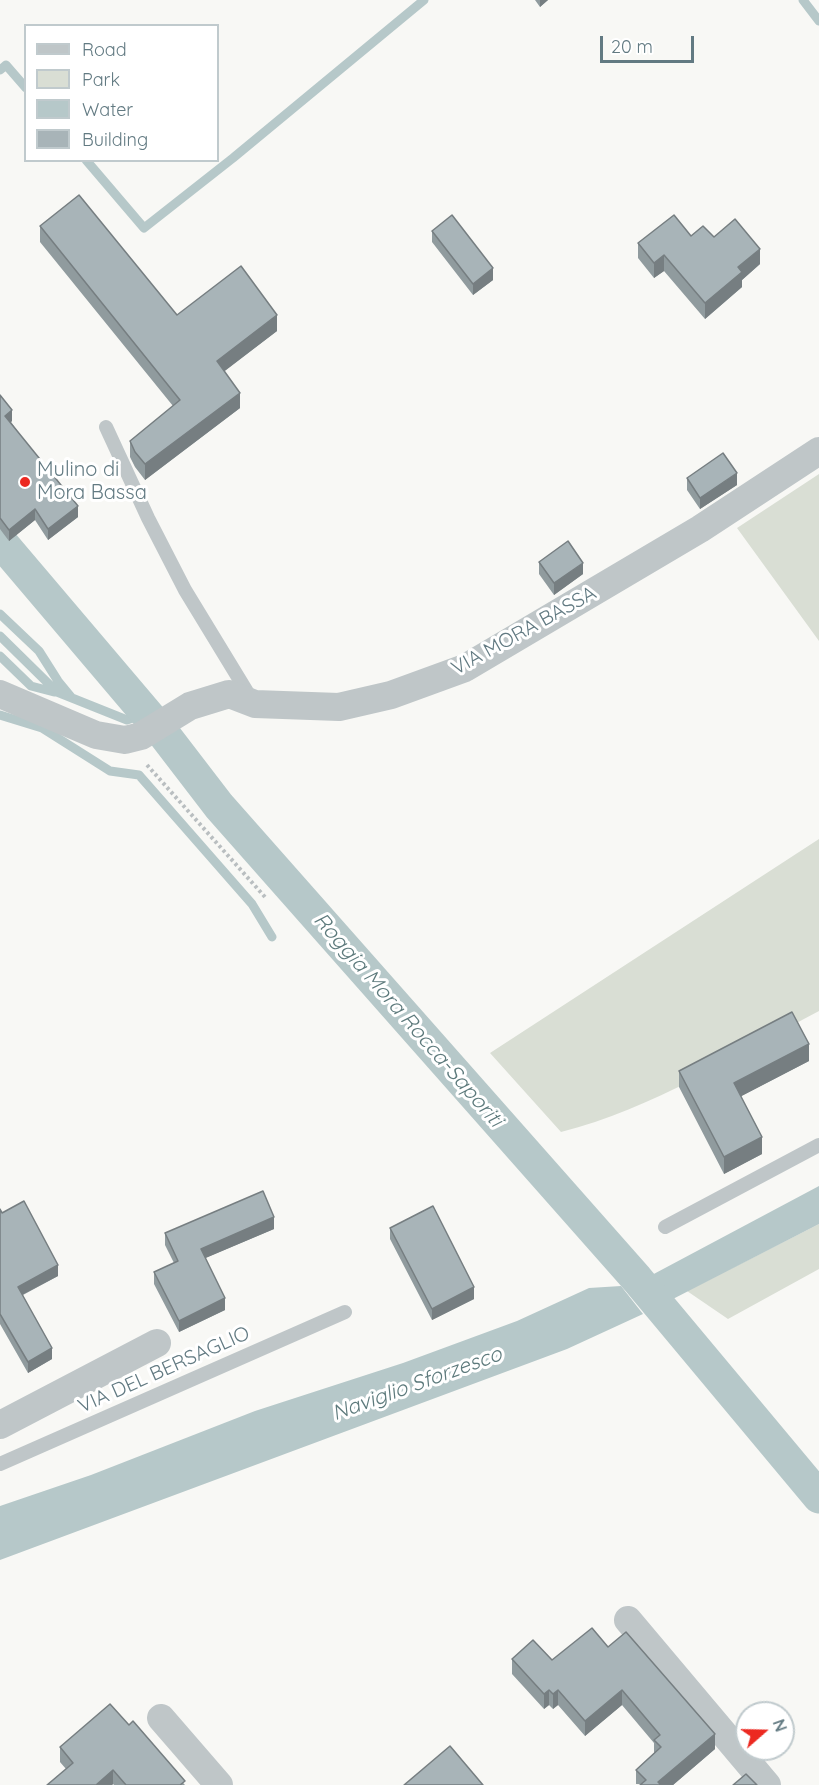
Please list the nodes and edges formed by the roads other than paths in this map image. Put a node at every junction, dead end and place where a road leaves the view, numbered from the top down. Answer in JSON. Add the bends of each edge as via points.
{"nodes":[{"id":1,"x":106,"y":428,"type":"dead end"},
{"id":2,"x":819,"y":451,"type":"edge"},
{"id":3,"x":0,"y":694,"type":"edge"},
{"id":4,"x":255,"y":704,"type":"junction"},
{"id":5,"x":819,"y":1145,"type":"edge"},
{"id":6,"x":665,"y":1227,"type":"dead end"},
{"id":7,"x":345,"y":1312,"type":"dead end"},
{"id":8,"x":158,"y":1343,"type":"dead end"},
{"id":9,"x":0,"y":1425,"type":"edge"},
{"id":10,"x":0,"y":1464,"type":"edge"},
{"id":11,"x":628,"y":1620,"type":"dead end"},
{"id":12,"x":161,"y":1718,"type":"dead end"},
{"id":13,"x":219,"y":1785,"type":"edge"},
{"id":14,"x":767,"y":1785,"type":"edge"}],
"edges":[{"from":1,"to":4,"type":"lane","via":[[185,590]]},
{"from":2,"to":4,"type":"street","name":"VIA MORA BASSA","via":[[700,529],[465,668],[391,695],[339,706]]},
{"from":3,"to":4,"type":"street","name":"VIA MORA BASSA","via":[[96,735],[133,738],[190,706],[230,694]]},
{"from":5,"to":6,"type":"lane"},
{"from":7,"to":10,"type":"lane","name":"VIA DEL BERSAGLIO"},
{"from":8,"to":9,"type":"street"},
{"from":11,"to":14,"type":"street"},
{"from":12,"to":13,"type":"street"}]}
